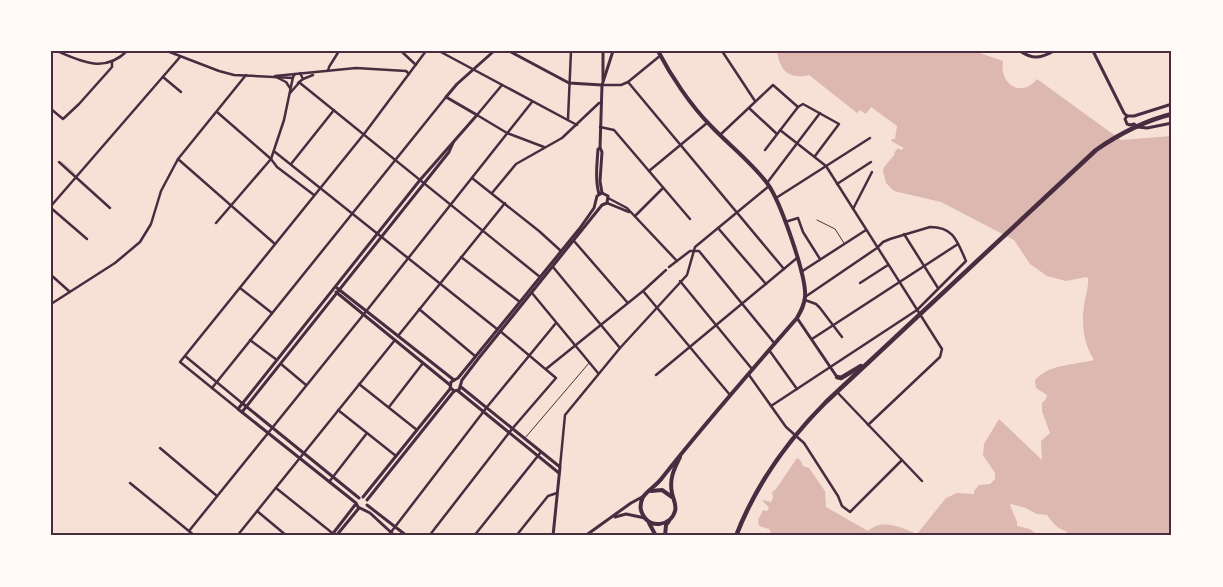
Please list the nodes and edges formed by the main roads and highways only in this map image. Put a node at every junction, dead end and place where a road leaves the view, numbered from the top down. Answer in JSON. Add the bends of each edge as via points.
{"nodes":[{"id":1,"x":659,"y":53,"type":"edge"},
{"id":2,"x":1172,"y":114,"type":"edge"},
{"id":3,"x":869,"y":362,"type":"junction"},
{"id":4,"x":837,"y":376,"type":"road end"},
{"id":5,"x":680,"y":457,"type":"junction"},
{"id":6,"x":649,"y":492,"type":"junction"},
{"id":7,"x":673,"y":498,"type":"junction"},
{"id":8,"x":646,"y":520,"type":"junction"},
{"id":9,"x":670,"y":520,"type":"junction"},
{"id":10,"x":656,"y":536,"type":"edge"},
{"id":11,"x":665,"y":536,"type":"edge"},
{"id":12,"x":736,"y":536,"type":"edge"}],
"edges":[{"from":1,"to":5,"type":"main road","via":[[707,123],[768,184],[797,258],[805,298],[796,318]]},
{"from":2,"to":3,"type":"main road","via":[[1128,130],[1096,150]]},
{"from":3,"to":4,"type":"main road","via":[[841,378]]},
{"from":3,"to":12,"type":"main road","via":[[800,429],[761,483]]},
{"from":5,"to":6,"type":"main road"},
{"from":5,"to":7,"type":"main road","via":[[672,474]]},
{"from":6,"to":7,"type":"main road","via":[[662,490]]},
{"from":6,"to":8,"type":"main road","via":[[640,505]]},
{"from":7,"to":9,"type":"main road","via":[[675,512]]},
{"from":8,"to":9,"type":"main road","via":[[659,524]]},
{"from":8,"to":10,"type":"main road"},
{"from":9,"to":11,"type":"main road"}]}
